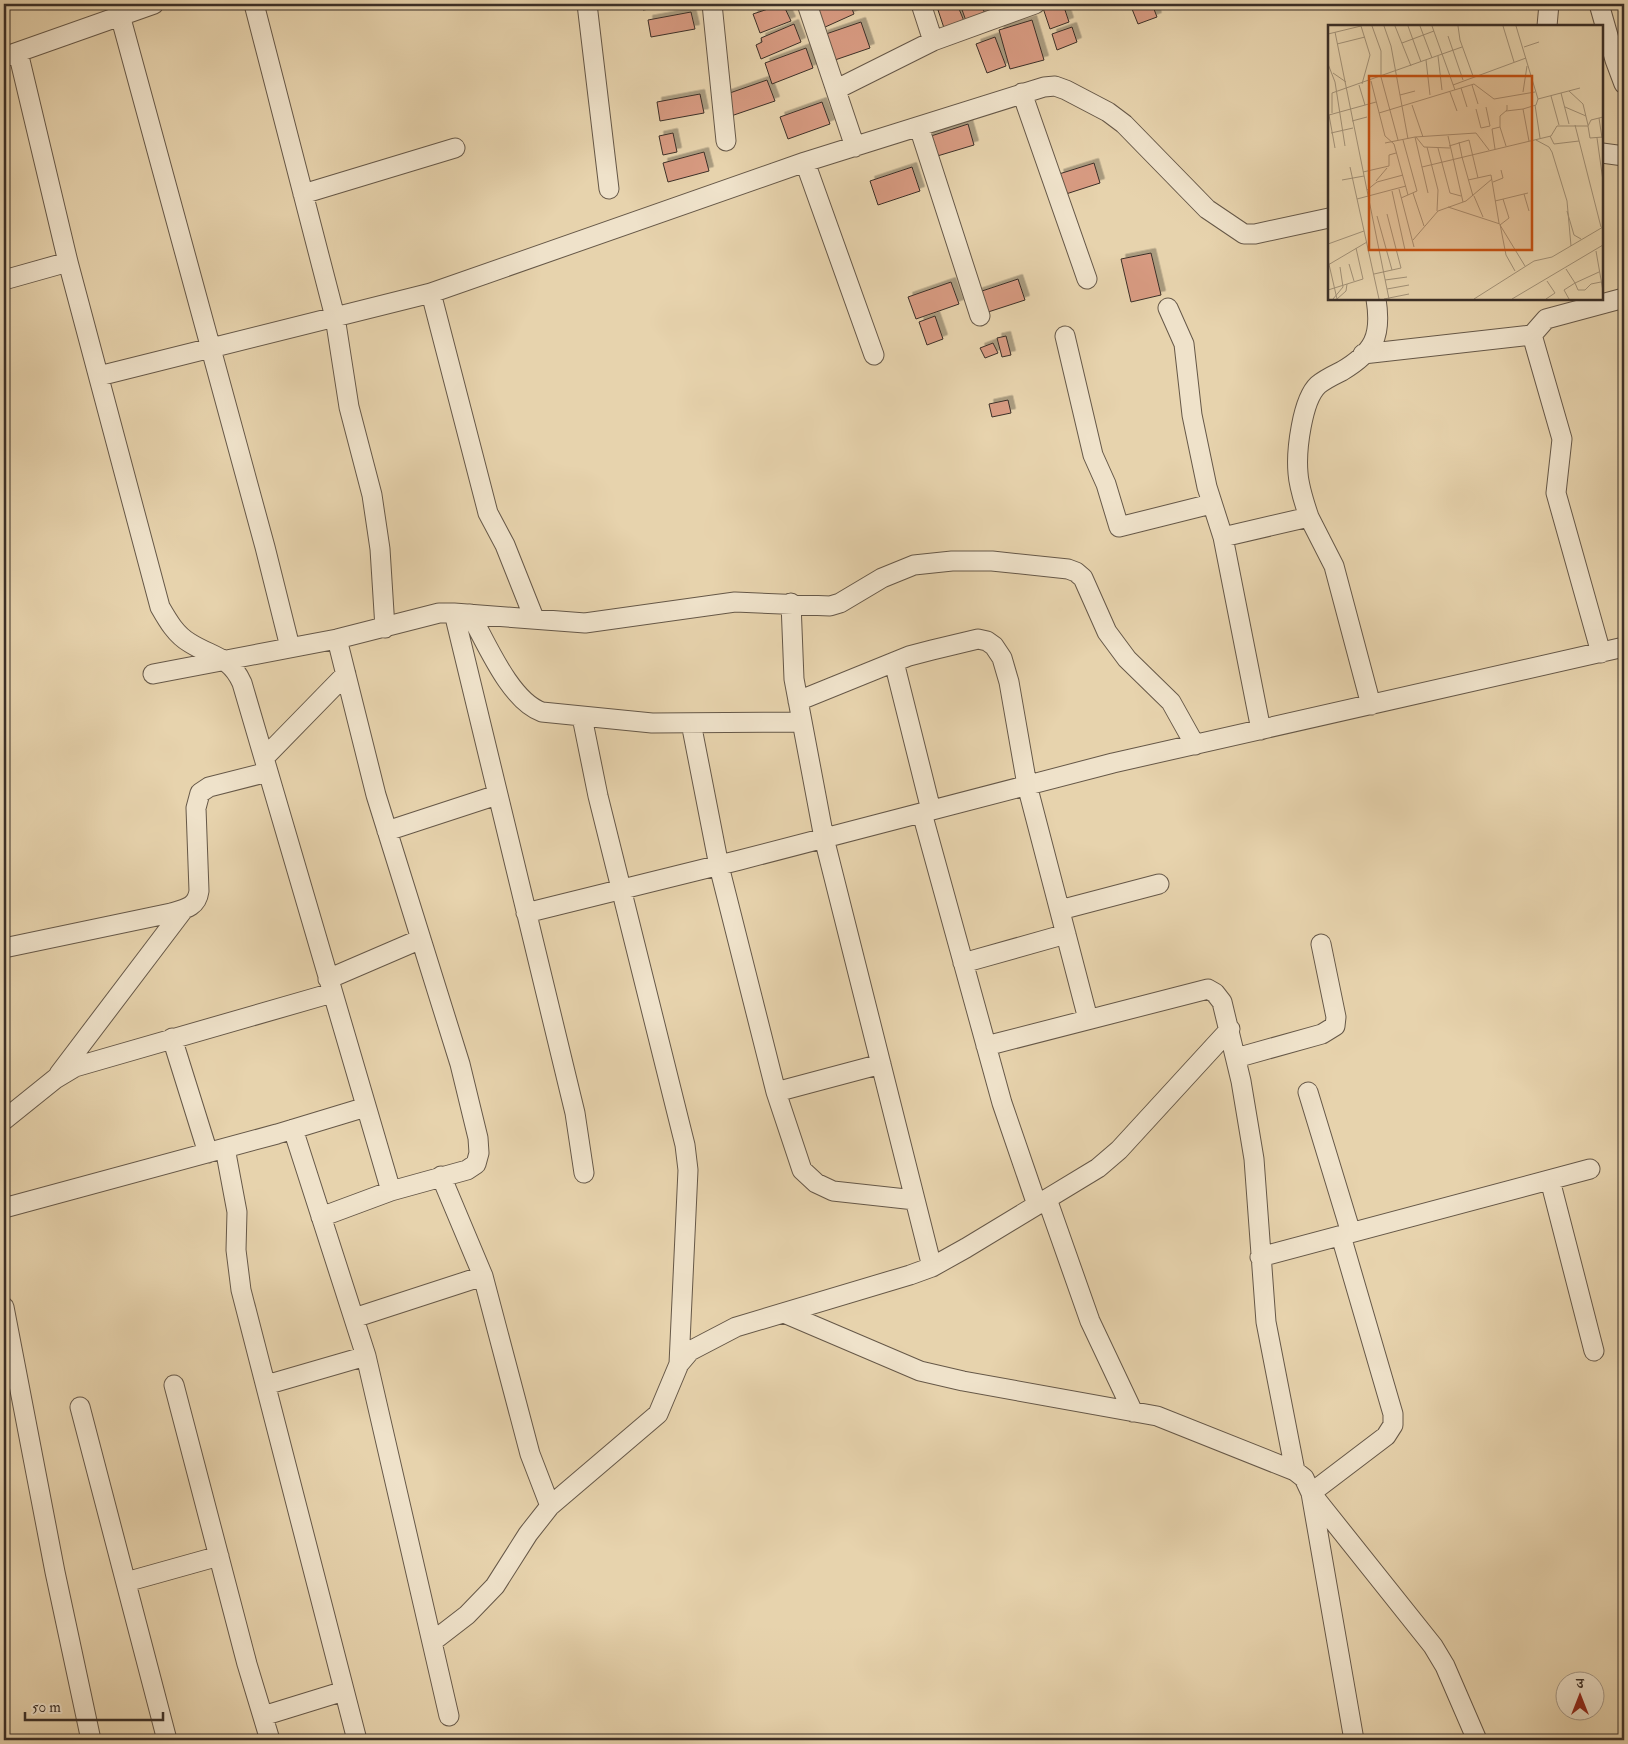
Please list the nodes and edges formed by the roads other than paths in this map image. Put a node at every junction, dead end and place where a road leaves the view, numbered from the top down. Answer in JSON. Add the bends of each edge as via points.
{"nodes":[{"id":1,"x":154,"y":4,"type":"edge"},
{"id":2,"x":254,"y":4,"type":"edge"},
{"id":3,"x":587,"y":4,"type":"edge"},
{"id":4,"x":712,"y":4,"type":"edge"},
{"id":5,"x":807,"y":4,"type":"edge"},
{"id":6,"x":921,"y":4,"type":"edge"},
{"id":7,"x":1035,"y":4,"type":"edge"},
{"id":8,"x":1549,"y":4,"type":"edge"},
{"id":9,"x":1599,"y":4,"type":"edge"},
{"id":10,"x":120,"y":9,"type":"edge"},
{"id":11,"x":1547,"y":25,"type":"edge"},
{"id":12,"x":933,"y":41,"type":"junction"},
{"id":13,"x":11,"y":54,"type":"edge"},
{"id":14,"x":1624,"y":84,"type":"edge"},
{"id":15,"x":837,"y":89,"type":"junction"},
{"id":16,"x":1022,"y":93,"type":"junction"},
{"id":17,"x":919,"y":127,"type":"junction"},
{"id":18,"x":726,"y":141,"type":"dead end"},
{"id":19,"x":855,"y":147,"type":"junction"},
{"id":20,"x":454,"y":148,"type":"dead end"},
{"id":21,"x":1603,"y":153,"type":"edge"},
{"id":22,"x":1624,"y":156,"type":"edge"},
{"id":23,"x":804,"y":162,"type":"junction"},
{"id":24,"x":608,"y":189,"type":"dead end"},
{"id":25,"x":303,"y":194,"type":"junction"},
{"id":26,"x":1328,"y":218,"type":"edge"},
{"id":27,"x":68,"y":262,"type":"junction"},
{"id":28,"x":4,"y":280,"type":"edge"},
{"id":29,"x":1087,"y":280,"type":"dead end"},
{"id":30,"x":431,"y":293,"type":"junction"},
{"id":31,"x":1624,"y":298,"type":"edge"},
{"id":32,"x":1376,"y":300,"type":"edge"},
{"id":33,"x":1168,"y":308,"type":"dead end"},
{"id":34,"x":980,"y":316,"type":"dead end"},
{"id":35,"x":335,"y":317,"type":"junction"},
{"id":36,"x":1532,"y":335,"type":"junction"},
{"id":37,"x":1065,"y":336,"type":"dead end"},
{"id":38,"x":210,"y":347,"type":"junction"},
{"id":39,"x":1364,"y":354,"type":"junction"},
{"id":40,"x":874,"y":355,"type":"dead end"},
{"id":41,"x":99,"y":376,"type":"junction"},
{"id":42,"x":1211,"y":504,"type":"junction"},
{"id":43,"x":1309,"y":517,"type":"junction"},
{"id":44,"x":1223,"y":537,"type":"junction"},
{"id":45,"x":791,"y":603,"type":"junction"},
{"id":46,"x":462,"y":613,"type":"junction"},
{"id":47,"x":534,"y":618,"type":"junction"},
{"id":48,"x":385,"y":628,"type":"junction"},
{"id":49,"x":337,"y":639,"type":"junction"},
{"id":50,"x":290,"y":647,"type":"junction"},
{"id":51,"x":1624,"y":647,"type":"edge"},
{"id":52,"x":1601,"y":653,"type":"junction"},
{"id":53,"x":225,"y":660,"type":"junction"},
{"id":54,"x":894,"y":662,"type":"junction"},
{"id":55,"x":153,"y":674,"type":"dead end"},
{"id":56,"x":346,"y":674,"type":"junction"},
{"id":57,"x":798,"y":701,"type":"junction"},
{"id":58,"x":1371,"y":705,"type":"junction"},
{"id":59,"x":582,"y":717,"type":"junction"},
{"id":60,"x":802,"y":722,"type":"junction"},
{"id":61,"x":691,"y":723,"type":"junction"},
{"id":62,"x":1261,"y":730,"type":"junction"},
{"id":63,"x":1195,"y":745,"type":"junction"},
{"id":64,"x":266,"y":765,"type":"junction"},
{"id":65,"x":1028,"y":785,"type":"junction"},
{"id":66,"x":497,"y":795,"type":"junction"},
{"id":67,"x":926,"y":812,"type":"junction"},
{"id":68,"x":387,"y":831,"type":"junction"},
{"id":69,"x":824,"y":838,"type":"junction"},
{"id":70,"x":719,"y":866,"type":"junction"},
{"id":71,"x":1159,"y":884,"type":"dead end"},
{"id":72,"x":621,"y":890,"type":"junction"},
{"id":73,"x":184,"y":910,"type":"junction"},
{"id":74,"x":1060,"y":910,"type":"junction"},
{"id":75,"x":526,"y":913,"type":"junction"},
{"id":76,"x":1066,"y":934,"type":"junction"},
{"id":77,"x":421,"y":939,"type":"junction"},
{"id":78,"x":1321,"y":944,"type":"dead end"},
{"id":79,"x":4,"y":948,"type":"edge"},
{"id":80,"x":964,"y":963,"type":"junction"},
{"id":81,"x":330,"y":986,"type":"junction"},
{"id":82,"x":1088,"y":1018,"type":"junction"},
{"id":83,"x":1230,"y":1029,"type":"junction"},
{"id":84,"x":172,"y":1038,"type":"junction"},
{"id":85,"x":986,"y":1046,"type":"junction"},
{"id":86,"x":1236,"y":1058,"type":"junction"},
{"id":87,"x":881,"y":1064,"type":"junction"},
{"id":88,"x":54,"y":1079,"type":"junction"},
{"id":89,"x":776,"y":1092,"type":"junction"},
{"id":90,"x":1308,"y":1092,"type":"dead end"},
{"id":91,"x":366,"y":1107,"type":"junction"},
{"id":92,"x":4,"y":1120,"type":"edge"},
{"id":93,"x":293,"y":1129,"type":"junction"},
{"id":94,"x":216,"y":1150,"type":"junction"},
{"id":95,"x":1590,"y":1169,"type":"dead end"},
{"id":96,"x":584,"y":1173,"type":"dead end"},
{"id":97,"x":441,"y":1176,"type":"junction"},
{"id":98,"x":1550,"y":1180,"type":"junction"},
{"id":99,"x":391,"y":1191,"type":"junction"},
{"id":100,"x":915,"y":1200,"type":"junction"},
{"id":101,"x":1042,"y":1202,"type":"junction"},
{"id":102,"x":4,"y":1208,"type":"edge"},
{"id":103,"x":321,"y":1218,"type":"junction"},
{"id":104,"x":1346,"y":1234,"type":"junction"},
{"id":105,"x":1260,"y":1257,"type":"junction"},
{"id":106,"x":932,"y":1266,"type":"junction"},
{"id":107,"x":483,"y":1276,"type":"junction"},
{"id":108,"x":4,"y":1307,"type":"edge"},
{"id":109,"x":784,"y":1312,"type":"junction"},
{"id":110,"x":354,"y":1318,"type":"junction"},
{"id":111,"x":1594,"y":1351,"type":"dead end"},
{"id":112,"x":366,"y":1356,"type":"junction"},
{"id":113,"x":678,"y":1364,"type":"junction"},
{"id":114,"x":174,"y":1385,"type":"dead end"},
{"id":115,"x":266,"y":1385,"type":"junction"},
{"id":116,"x":80,"y":1407,"type":"dead end"},
{"id":117,"x":1133,"y":1412,"type":"junction"},
{"id":118,"x":1295,"y":1471,"type":"junction"},
{"id":119,"x":1311,"y":1493,"type":"junction"},
{"id":120,"x":550,"y":1506,"type":"junction"},
{"id":121,"x":219,"y":1556,"type":"junction"},
{"id":122,"x":126,"y":1582,"type":"junction"},
{"id":123,"x":432,"y":1642,"type":"junction"},
{"id":124,"x":344,"y":1692,"type":"junction"},
{"id":125,"x":263,"y":1716,"type":"junction"},
{"id":126,"x":449,"y":1716,"type":"dead end"},
{"id":127,"x":91,"y":1740,"type":"edge"},
{"id":128,"x":167,"y":1740,"type":"edge"},
{"id":129,"x":270,"y":1740,"type":"edge"},
{"id":130,"x":357,"y":1740,"type":"edge"},
{"id":131,"x":1354,"y":1740,"type":"edge"},
{"id":132,"x":1477,"y":1740,"type":"edge"}],
"edges":[{"from":1,"to":10,"type":"street"},
{"from":2,"to":25,"type":"street"},
{"from":3,"to":24,"type":"street"},
{"from":4,"to":18,"type":"street"},
{"from":5,"to":15,"type":"street"},
{"from":6,"to":12,"type":"street"},
{"from":7,"to":12,"type":"street"},
{"from":8,"to":11,"type":"street"},
{"from":9,"to":14,"type":"street"},
{"from":10,"to":13,"type":"street"},
{"from":10,"to":38,"type":"street"},
{"from":12,"to":15,"type":"street"},
{"from":13,"to":27,"type":"street"},
{"from":15,"to":19,"type":"street"},
{"from":16,"to":17,"type":"street"},
{"from":16,"to":26,"type":"street","via":[[1055,86],[1108,112],[1124,124],[1207,209],[1244,234]]},
{"from":16,"to":29,"type":"street"},
{"from":17,"to":19,"type":"street"},
{"from":17,"to":34,"type":"street"},
{"from":19,"to":23,"type":"street"},
{"from":20,"to":25,"type":"street"},
{"from":21,"to":22,"type":"street"},
{"from":23,"to":30,"type":"street"},
{"from":23,"to":40,"type":"street"},
{"from":25,"to":35,"type":"street"},
{"from":27,"to":28,"type":"street"},
{"from":27,"to":41,"type":"street"},
{"from":30,"to":35,"type":"street"},
{"from":30,"to":47,"type":"street","via":[[488,513],[505,545]]},
{"from":31,"to":36,"type":"street","via":[[1546,319]]},
{"from":32,"to":39,"type":"street","via":[[1379,321],[1373,344]]},
{"from":33,"to":42,"type":"street","via":[[1184,344],[1192,415]]},
{"from":35,"to":38,"type":"street"},
{"from":35,"to":48,"type":"street","via":[[348,406],[372,495],[380,549]]},
{"from":36,"to":39,"type":"street"},
{"from":36,"to":52,"type":"street","via":[[1562,439],[1556,493]]},
{"from":37,"to":42,"type":"street","via":[[1093,455],[1119,527]]},
{"from":38,"to":41,"type":"street"},
{"from":38,"to":50,"type":"street"},
{"from":39,"to":43,"type":"street","via":[[1318,385],[1307,401],[1297,470],[1300,493]]},
{"from":41,"to":53,"type":"street","via":[[160,607],[184,639]]},
{"from":42,"to":44,"type":"street"},
{"from":43,"to":44,"type":"street"},
{"from":43,"to":58,"type":"street","via":[[1334,566]]},
{"from":44,"to":62,"type":"street"},
{"from":45,"to":47,"type":"street","via":[[735,602],[585,623]]},
{"from":45,"to":57,"type":"street"},
{"from":45,"to":63,"type":"street","via":[[830,606],[840,603],[889,575],[914,565],[992,561],[1068,569],[1083,578],[1106,632],[1127,659],[1171,702]]},
{"from":46,"to":47,"type":"street"},
{"from":46,"to":48,"type":"street","via":[[439,613]]},
{"from":46,"to":59,"type":"street","via":[[509,682],[531,708]]},
{"from":46,"to":66,"type":"street"},
{"from":48,"to":49,"type":"street"},
{"from":49,"to":50,"type":"street"},
{"from":49,"to":56,"type":"street"},
{"from":50,"to":53,"type":"street"},
{"from":51,"to":52,"type":"street"},
{"from":52,"to":58,"type":"street"},
{"from":53,"to":55,"type":"street"},
{"from":53,"to":64,"type":"street","via":[[242,682]]},
{"from":54,"to":57,"type":"street"},
{"from":54,"to":65,"type":"street","via":[[967,641],[987,641],[994,646],[1002,658],[1009,682]]},
{"from":54,"to":67,"type":"street"},
{"from":56,"to":64,"type":"street"},
{"from":56,"to":68,"type":"street"},
{"from":57,"to":60,"type":"street"},
{"from":58,"to":62,"type":"street"},
{"from":59,"to":61,"type":"street"},
{"from":59,"to":72,"type":"street"},
{"from":60,"to":61,"type":"street"},
{"from":60,"to":69,"type":"street"},
{"from":61,"to":70,"type":"street"},
{"from":62,"to":63,"type":"street"},
{"from":63,"to":65,"type":"street"},
{"from":64,"to":73,"type":"street","via":[[200,793],[196,808],[198,900]]},
{"from":64,"to":81,"type":"street"},
{"from":65,"to":67,"type":"street"},
{"from":65,"to":74,"type":"street"},
{"from":66,"to":68,"type":"street"},
{"from":66,"to":75,"type":"street"},
{"from":67,"to":69,"type":"street"},
{"from":67,"to":80,"type":"street"},
{"from":68,"to":77,"type":"street"},
{"from":69,"to":70,"type":"street"},
{"from":69,"to":87,"type":"street"},
{"from":70,"to":72,"type":"street"},
{"from":70,"to":89,"type":"street"},
{"from":71,"to":74,"type":"street"},
{"from":72,"to":75,"type":"street"},
{"from":72,"to":113,"type":"street","via":[[639,952],[686,1153],[688,1170]]},
{"from":73,"to":79,"type":"street"},
{"from":73,"to":88,"type":"street"},
{"from":74,"to":76,"type":"street"},
{"from":75,"to":96,"type":"street","via":[[575,1113]]},
{"from":76,"to":80,"type":"street"},
{"from":76,"to":82,"type":"street"},
{"from":77,"to":81,"type":"street"},
{"from":77,"to":97,"type":"street","via":[[460,1064],[478,1138],[476,1164],[467,1170]]},
{"from":78,"to":86,"type":"street","via":[[1336,1026],[1322,1034]]},
{"from":80,"to":85,"type":"street"},
{"from":81,"to":84,"type":"street"},
{"from":81,"to":91,"type":"street"},
{"from":82,"to":83,"type":"street","via":[[1208,989],[1216,993],[1222,1002]]},
{"from":82,"to":85,"type":"street"},
{"from":83,"to":86,"type":"street"},
{"from":83,"to":101,"type":"street","via":[[1119,1150],[1098,1168]]},
{"from":84,"to":88,"type":"street","via":[[75,1067]]},
{"from":84,"to":94,"type":"street"},
{"from":85,"to":101,"type":"street","via":[[1002,1103]]},
{"from":86,"to":105,"type":"street","via":[[1254,1159]]},
{"from":87,"to":89,"type":"street"},
{"from":87,"to":100,"type":"street"},
{"from":88,"to":92,"type":"street"},
{"from":89,"to":100,"type":"street","via":[[802,1170],[816,1183],[832,1191]]},
{"from":90,"to":104,"type":"street"},
{"from":91,"to":93,"type":"street"},
{"from":91,"to":99,"type":"street"},
{"from":93,"to":94,"type":"street"},
{"from":93,"to":103,"type":"street"},
{"from":94,"to":102,"type":"street"},
{"from":94,"to":115,"type":"street","via":[[237,1212],[236,1250],[242,1290]]},
{"from":95,"to":98,"type":"street"},
{"from":97,"to":99,"type":"street"},
{"from":97,"to":107,"type":"street"},
{"from":98,"to":104,"type":"street"},
{"from":98,"to":111,"type":"street"},
{"from":99,"to":103,"type":"street"},
{"from":100,"to":106,"type":"street"},
{"from":101,"to":106,"type":"street"},
{"from":101,"to":117,"type":"street","via":[[1090,1321]]},
{"from":103,"to":110,"type":"street"},
{"from":104,"to":105,"type":"street"},
{"from":104,"to":119,"type":"street","via":[[1392,1414],[1392,1425],[1386,1436]]},
{"from":105,"to":118,"type":"street","via":[[1266,1322]]},
{"from":106,"to":109,"type":"street"},
{"from":107,"to":110,"type":"street"},
{"from":107,"to":120,"type":"street","via":[[530,1454]]},
{"from":108,"to":127,"type":"street"},
{"from":109,"to":113,"type":"street","via":[[716,1335],[690,1351]]},
{"from":109,"to":117,"type":"street","via":[[920,1371]]},
{"from":110,"to":112,"type":"street"},
{"from":112,"to":115,"type":"street"},
{"from":112,"to":123,"type":"street"},
{"from":113,"to":120,"type":"street","via":[[658,1414]]},
{"from":114,"to":121,"type":"street"},
{"from":115,"to":124,"type":"street"},
{"from":116,"to":122,"type":"street"},
{"from":117,"to":118,"type":"street","via":[[1173,1421]]},
{"from":118,"to":119,"type":"street","via":[[1304,1478]]},
{"from":119,"to":131,"type":"street"},
{"from":119,"to":132,"type":"street","via":[[1433,1646]]},
{"from":120,"to":123,"type":"street","via":[[495,1586],[467,1615]]},
{"from":121,"to":122,"type":"street"},
{"from":121,"to":125,"type":"street"},
{"from":122,"to":128,"type":"street"},
{"from":123,"to":126,"type":"street"},
{"from":124,"to":125,"type":"street"},
{"from":124,"to":130,"type":"street"},
{"from":125,"to":129,"type":"street"}]}
